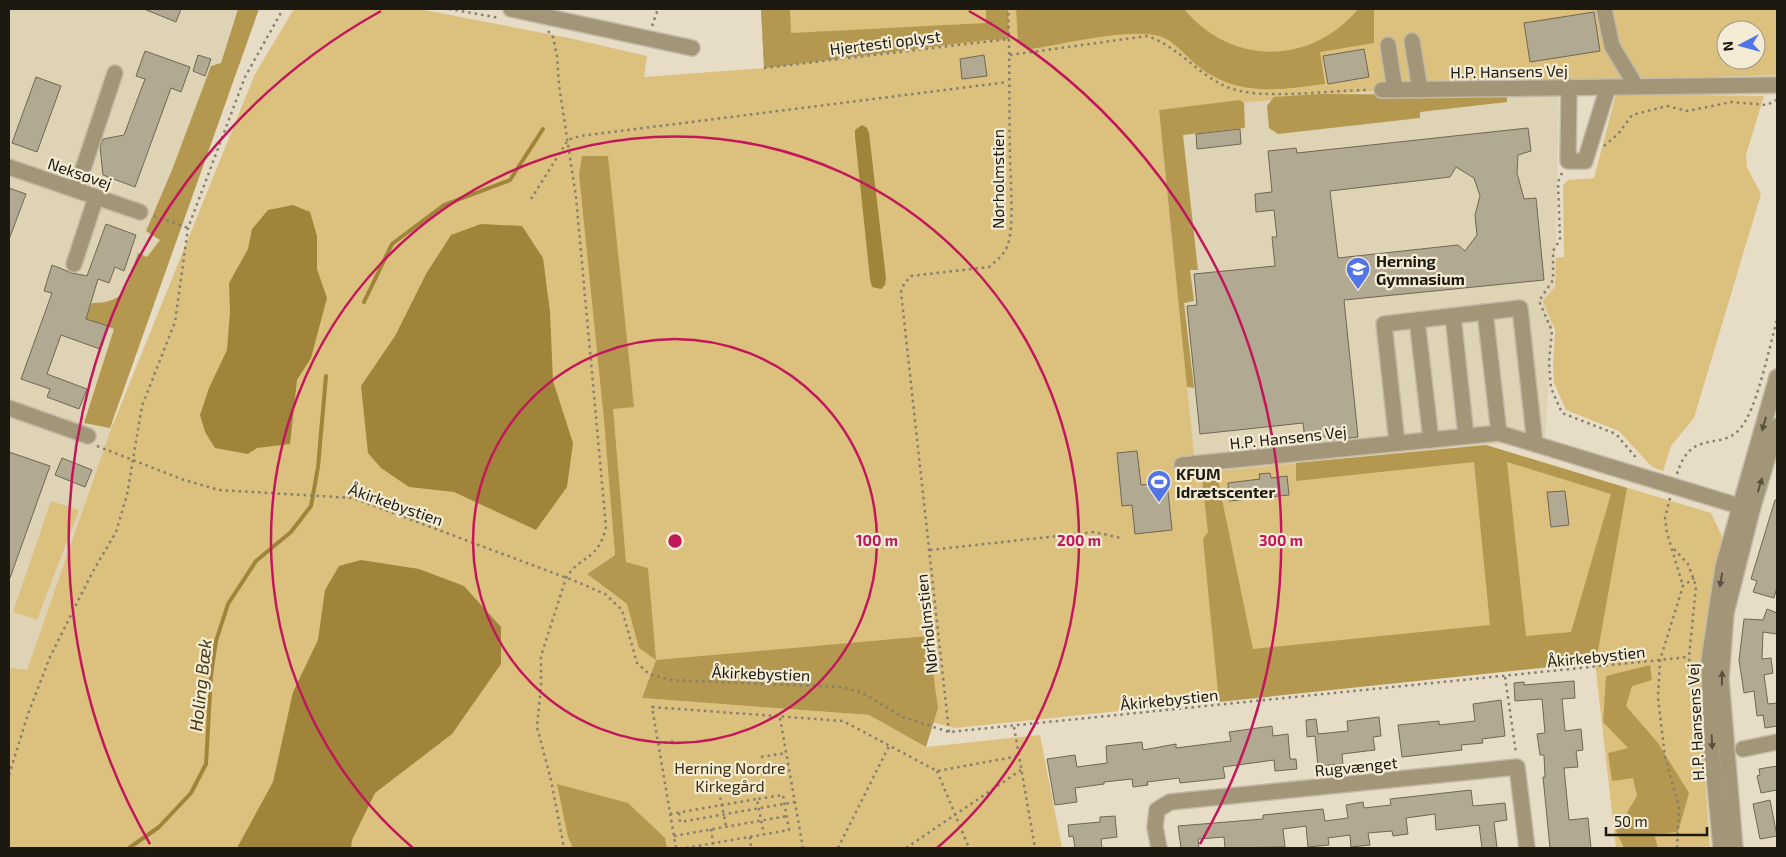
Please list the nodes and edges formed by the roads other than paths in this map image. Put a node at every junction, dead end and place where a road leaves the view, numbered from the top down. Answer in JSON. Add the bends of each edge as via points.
{"nodes":[{"id":1,"x":1604,"y":9,"type":"edge"},
{"id":2,"x":507,"y":14,"type":"edge"},
{"id":3,"x":1412,"y":41,"type":"dead end"},
{"id":4,"x":1388,"y":45,"type":"dead end"},
{"id":5,"x":692,"y":48,"type":"dead end"},
{"id":6,"x":115,"y":73,"type":"dead end"},
{"id":7,"x":1777,"y":85,"type":"edge"},
{"id":8,"x":1636,"y":86,"type":"junction"},
{"id":9,"x":1569,"y":87,"type":"junction"},
{"id":10,"x":1608,"y":87,"type":"junction"},
{"id":11,"x":1420,"y":90,"type":"junction"},
{"id":12,"x":9,"y":167,"type":"edge"},
{"id":13,"x":76,"y":190,"type":"junction"},
{"id":14,"x":96,"y":197,"type":"junction"},
{"id":15,"x":140,"y":212,"type":"road end"},
{"id":16,"x":74,"y":264,"type":"dead end"},
{"id":17,"x":1485,"y":312,"type":"junction"},
{"id":18,"x":1453,"y":316,"type":"junction"},
{"id":19,"x":1417,"y":320,"type":"junction"},
{"id":20,"x":1777,"y":377,"type":"edge"},
{"id":21,"x":9,"y":408,"type":"edge"},
{"id":22,"x":1777,"y":426,"type":"edge"},
{"id":23,"x":1499,"y":433,"type":"junction"},
{"id":24,"x":88,"y":436,"type":"road end"},
{"id":25,"x":1466,"y":436,"type":"junction"},
{"id":26,"x":1431,"y":440,"type":"junction"},
{"id":27,"x":1397,"y":443,"type":"junction"},
{"id":28,"x":1535,"y":444,"type":"junction"},
{"id":29,"x":1182,"y":465,"type":"dead end"},
{"id":30,"x":1746,"y":508,"type":"junction"},
{"id":31,"x":1777,"y":742,"type":"edge"},
{"id":32,"x":1743,"y":749,"type":"dead end"},
{"id":33,"x":1159,"y":848,"type":"edge"},
{"id":34,"x":1527,"y":848,"type":"edge"},
{"id":35,"x":1722,"y":848,"type":"edge"},
{"id":36,"x":1736,"y":848,"type":"edge"}],
"edges":[{"from":1,"to":8,"type":"street","via":[[1612,46]]},
{"from":2,"to":5,"type":"street"},
{"from":3,"to":11,"type":"street"},
{"from":4,"to":11,"type":"street","name":"H.P. Hansens Vej","via":[[1389,90]]},
{"from":6,"to":13,"type":"street"},
{"from":7,"to":8,"type":"street","name":"H.P. Hansens Vej"},
{"from":8,"to":10,"type":"street","name":"H.P. Hansens Vej"},
{"from":9,"to":10,"type":"street","name":"H.P. Hansens Vej"},
{"from":9,"to":10,"type":"street","via":[[1568,161],[1585,161]]},
{"from":9,"to":11,"type":"street","name":"H.P. Hansens Vej"},
{"from":12,"to":13,"type":"street","name":"Neksøvej"},
{"from":13,"to":14,"type":"street","name":"Neksøvej"},
{"from":14,"to":15,"type":"street","name":"Neksøvej"},
{"from":14,"to":16,"type":"street"},
{"from":17,"to":18,"type":"street"},
{"from":17,"to":23,"type":"street"},
{"from":17,"to":28,"type":"street","via":[[1520,308]]},
{"from":18,"to":19,"type":"street"},
{"from":18,"to":25,"type":"street"},
{"from":19,"to":26,"type":"street"},
{"from":19,"to":27,"type":"street","via":[[1384,324]]},
{"from":20,"to":30,"type":"street","name":"H.P. Hansens Vej","one_way":true},
{"from":21,"to":24,"type":"street"},
{"from":30,"to":22,"type":"street","name":"H.P. Hansens Vej","one_way":true},
{"from":23,"to":25,"type":"street","name":"H.P. Hansens Vej"},
{"from":23,"to":28,"type":"street","name":"H.P. Hansens Vej"},
{"from":25,"to":26,"type":"street","name":"H.P. Hansens Vej"},
{"from":26,"to":27,"type":"street","name":"H.P. Hansens Vej"},
{"from":27,"to":29,"type":"street","name":"H.P. Hansens Vej"},
{"from":28,"to":30,"type":"street","name":"H.P. Hansens Vej"},
{"from":30,"to":35,"type":"street","name":"H.P. Hansens Vej","one_way":true,"via":[[1723,567],[1708,660],[1712,753]]},
{"from":36,"to":30,"type":"street","name":"H.P. Hansens Vej","one_way":true,"via":[[1721,679],[1726,613]]},
{"from":31,"to":32,"type":"street"},
{"from":33,"to":34,"type":"street","name":"Rugvænget","via":[[1155,827],[1157,810],[1170,802],[1517,767]]}]}
